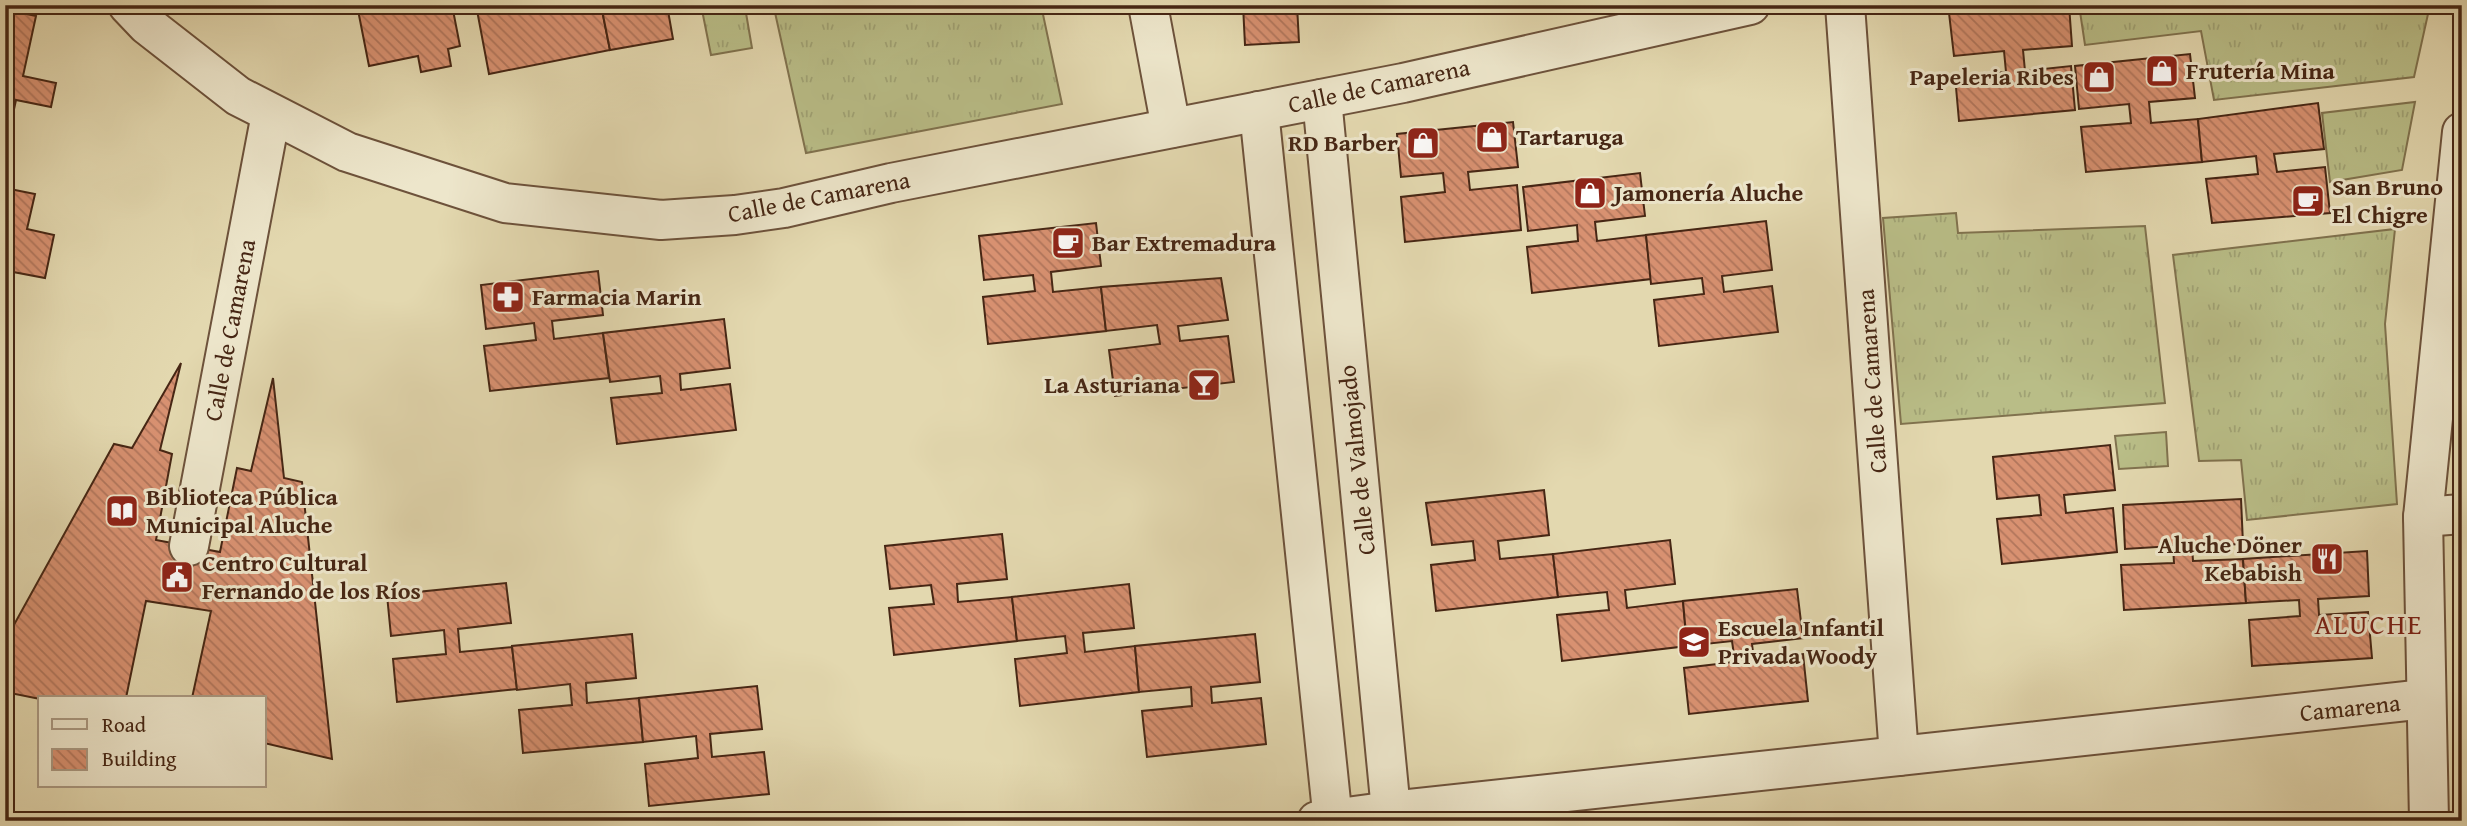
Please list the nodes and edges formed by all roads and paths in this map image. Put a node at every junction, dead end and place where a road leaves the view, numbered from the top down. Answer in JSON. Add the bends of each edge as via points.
{"nodes":[{"id":1,"x":128,"y":5,"type":"edge"},
{"id":2,"x":1148,"y":5,"type":"edge"},
{"id":3,"x":1750,"y":5,"type":"edge"},
{"id":4,"x":1845,"y":5,"type":"edge"},
{"id":5,"x":1322,"y":99,"type":"junction"},
{"id":6,"x":1259,"y":111,"type":"junction"},
{"id":7,"x":271,"y":114,"type":"junction"},
{"id":8,"x":1171,"y":128,"type":"junction"},
{"id":9,"x":2462,"y":132,"type":"edge"},
{"id":10,"x":2462,"y":514,"type":"edge"},
{"id":11,"x":2423,"y":517,"type":"junction"},
{"id":12,"x":189,"y":546,"type":"dead end"},
{"id":13,"x":2425,"y":699,"type":"junction"},
{"id":14,"x":1899,"y":756,"type":"junction"},
{"id":15,"x":1391,"y":816,"type":"edge"},
{"id":16,"x":1328,"y":820,"type":"edge"},
{"id":17,"x":2429,"y":821,"type":"edge"}],
"edges":[{"from":1,"to":7,"type":"street","name":"Calle de Camarena","via":[[238,96]]},
{"from":2,"to":8,"type":"street"},
{"from":3,"to":5,"type":"street","name":"Calle de Camarena"},
{"from":4,"to":14,"type":"street","name":"Calle de Camarena"},
{"from":5,"to":6,"type":"street","name":"Calle de Camarena"},
{"from":5,"to":15,"type":"street","name":"Calle de Valmojado"},
{"from":6,"to":8,"type":"street","name":"Calle de Camarena"},
{"from":6,"to":16,"type":"street"},
{"from":7,"to":8,"type":"street","name":"Calle de Camarena","via":[[347,152],[505,203],[661,220],[784,208]]},
{"from":7,"to":12,"type":"street","name":"Calle de Camarena"},
{"from":9,"to":11,"type":"street"},
{"from":10,"to":11,"type":"street"},
{"from":11,"to":13,"type":"street"},
{"from":13,"to":14,"type":"street","name":"Camarena"},
{"from":13,"to":17,"type":"street"},
{"from":14,"to":15,"type":"street"},
{"from":15,"to":16,"type":"street"}]}
